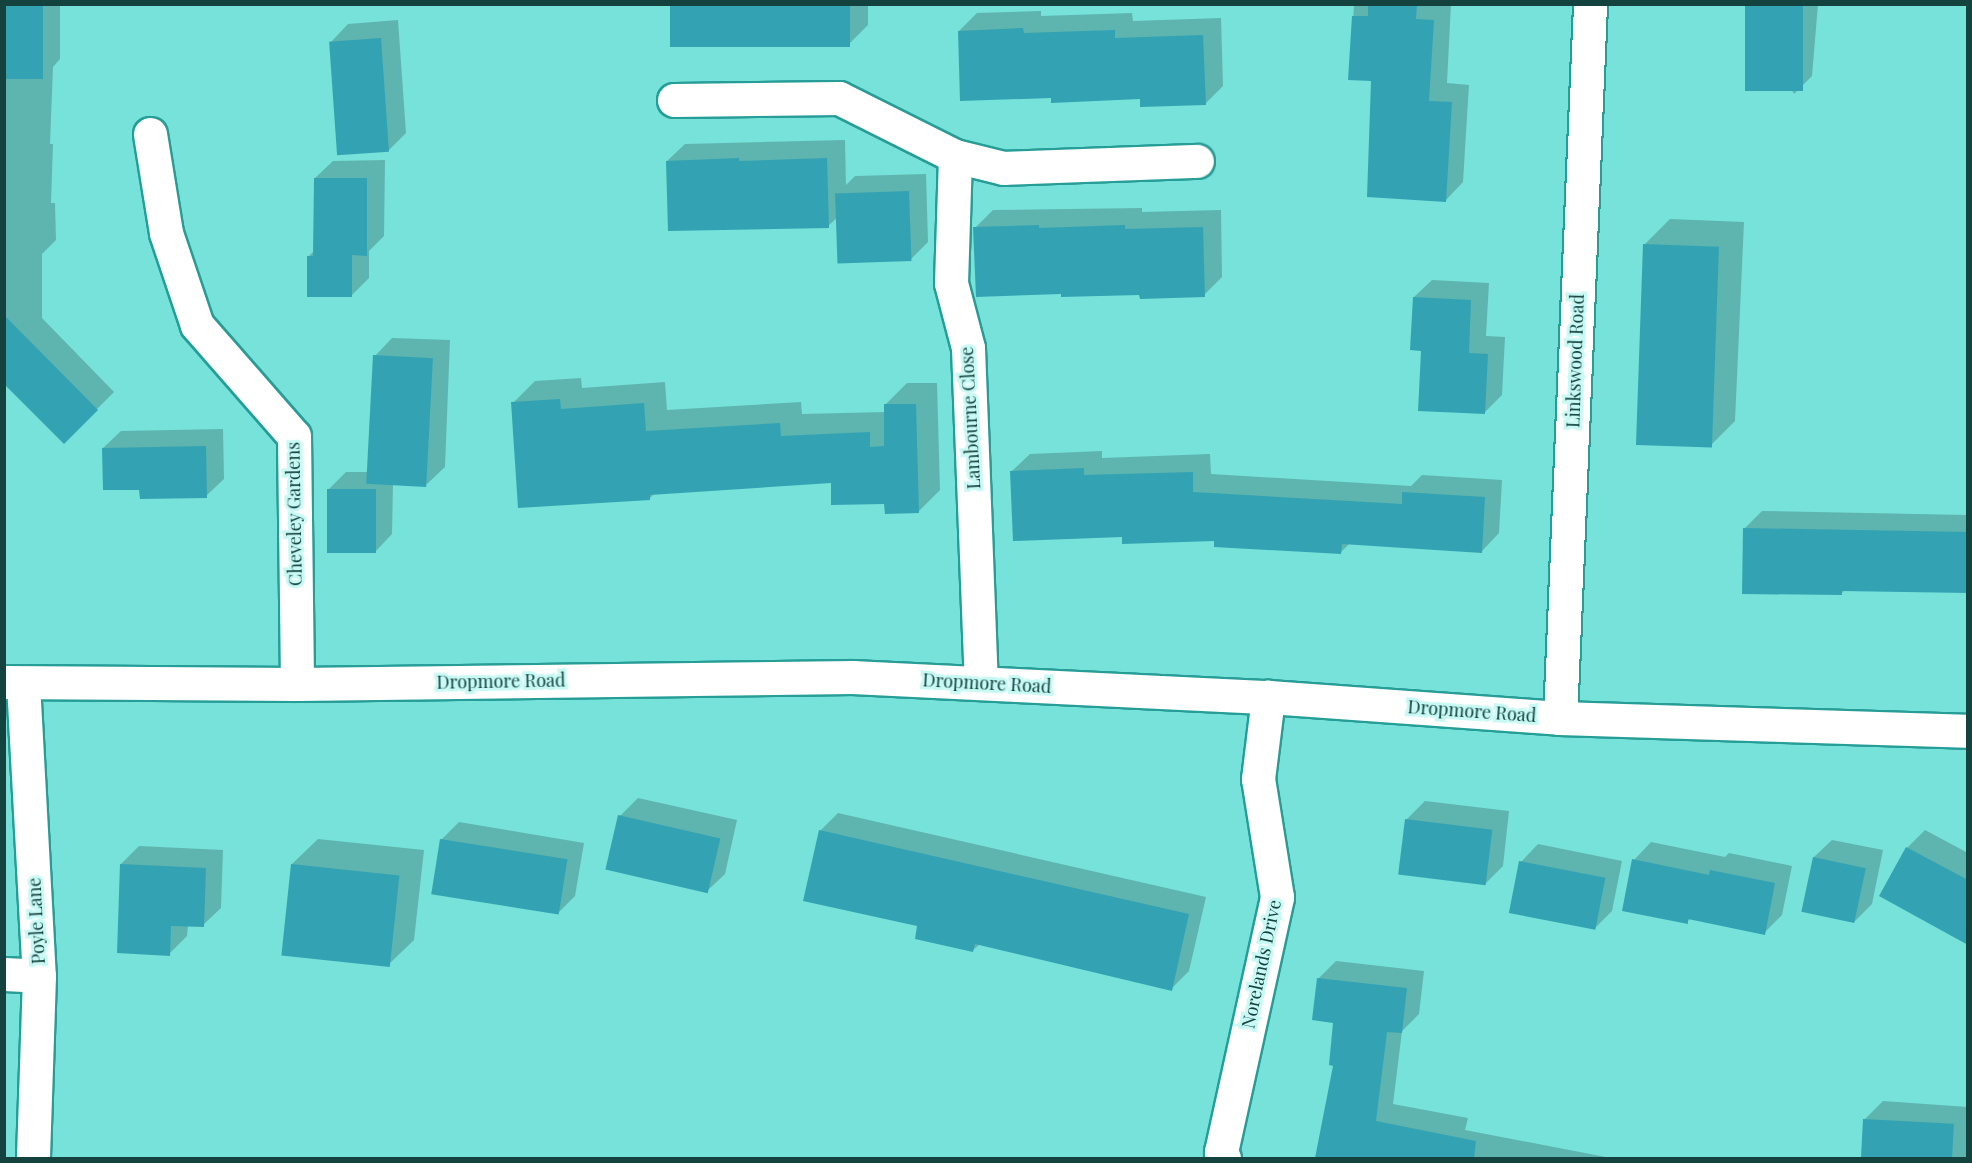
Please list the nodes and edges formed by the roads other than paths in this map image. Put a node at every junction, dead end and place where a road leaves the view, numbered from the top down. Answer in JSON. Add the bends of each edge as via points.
{"nodes":[{"id":1,"x":1590,"y":4,"type":"edge"},
{"id":2,"x":674,"y":100,"type":"dead end"},
{"id":3,"x":150,"y":134,"type":"dead end"},
{"id":4,"x":955,"y":156,"type":"junction"},
{"id":5,"x":1197,"y":161,"type":"dead end"},
{"id":6,"x":981,"y":682,"type":"junction"},
{"id":7,"x":14,"y":683,"type":"edge"},
{"id":8,"x":297,"y":684,"type":"junction"},
{"id":9,"x":1268,"y":697,"type":"junction"},
{"id":10,"x":1560,"y":718,"type":"junction"},
{"id":11,"x":1968,"y":731,"type":"edge"},
{"id":12,"x":4,"y":974,"type":"edge"},
{"id":13,"x":39,"y":976,"type":"junction"},
{"id":14,"x":33,"y":1158,"type":"edge"},
{"id":15,"x":1224,"y":1158,"type":"edge"}],
"edges":[{"from":1,"to":10,"type":"street","name":"Linkswood Road"},
{"from":2,"to":4,"type":"street","via":[[839,98]]},
{"from":3,"to":8,"type":"street","name":"Cheveley Gardens","via":[[166,233],[197,325],[294,436]]},
{"from":4,"to":5,"type":"street","via":[[1004,168]]},
{"from":4,"to":6,"type":"street","name":"Lambourne Close","via":[[951,283],[968,348]]},
{"from":6,"to":8,"type":"street","name":"Dropmore Road","via":[[852,677]]},
{"from":6,"to":9,"type":"street","name":"Dropmore Road"},
{"from":7,"to":8,"type":"street","name":"Dropmore Road"},
{"from":7,"to":13,"type":"street","name":"Poyle Lane"},
{"from":9,"to":10,"type":"street","name":"Dropmore Road"},
{"from":9,"to":15,"type":"street","name":"Norelands Drive","via":[[1258,779],[1277,897],[1221,1152]]},
{"from":10,"to":11,"type":"street","name":"Dropmore Road"},
{"from":12,"to":13,"type":"street"},
{"from":13,"to":14,"type":"street","name":"Poyle Lane"}]}
